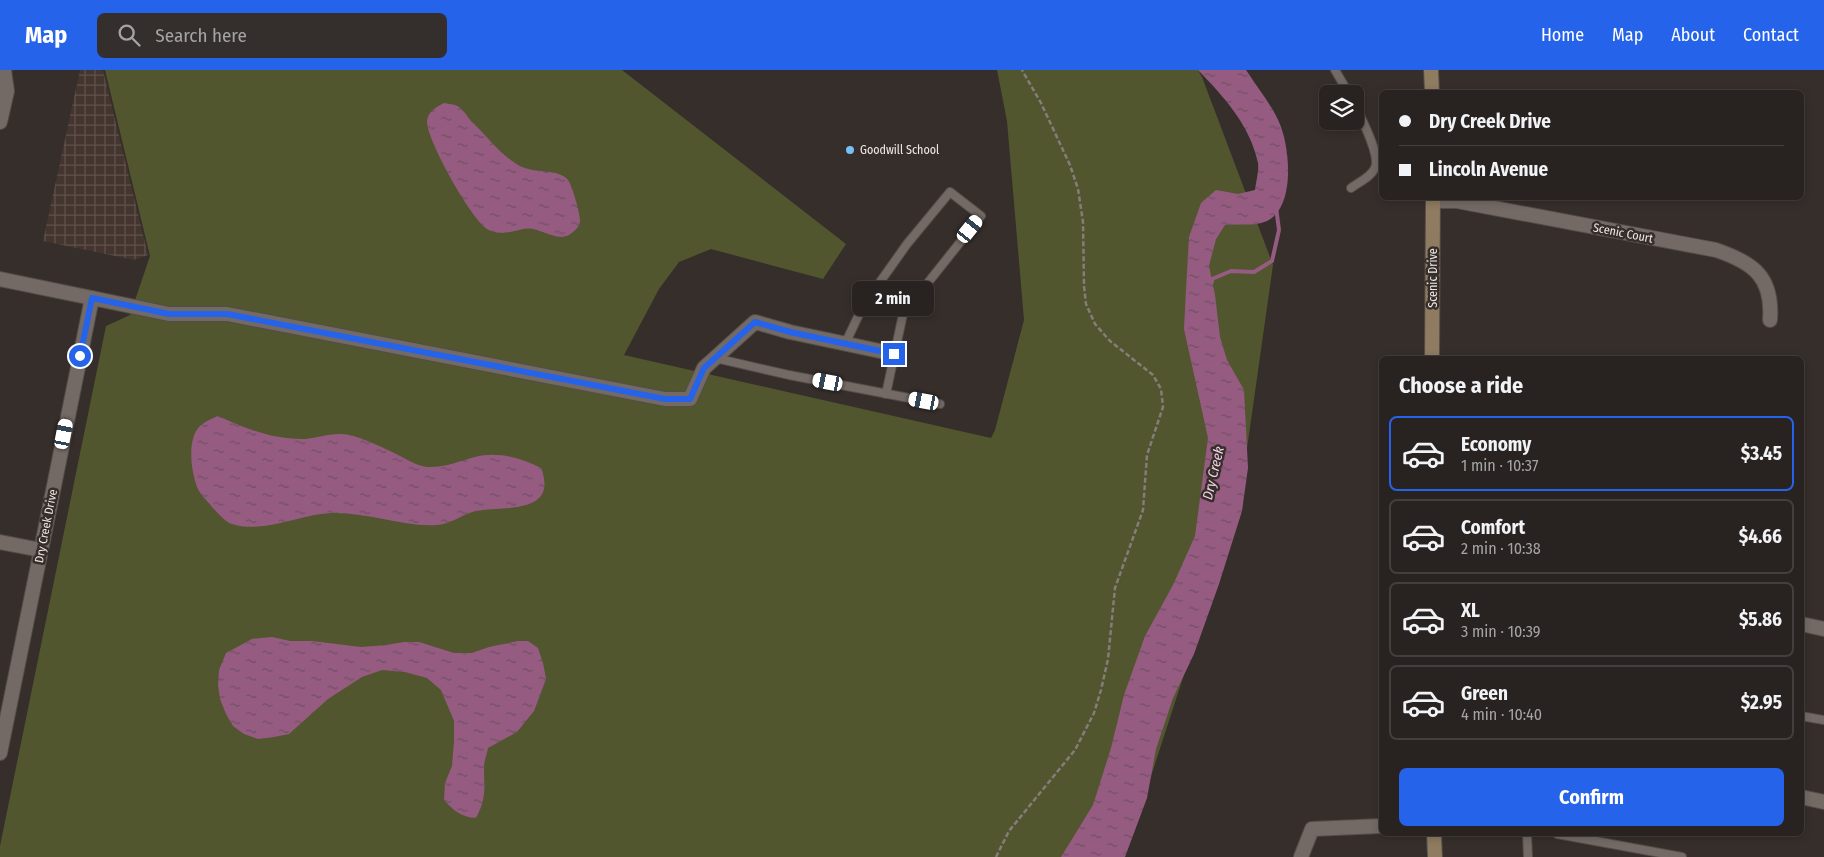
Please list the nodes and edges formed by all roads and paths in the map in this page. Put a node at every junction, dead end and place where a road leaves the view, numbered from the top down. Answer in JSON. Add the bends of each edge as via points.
{"nodes":[{"id":1,"x":4,"y":70,"type":"edge"},
{"id":2,"x":1022,"y":70,"type":"edge"},
{"id":3,"x":1336,"y":70,"type":"edge"},
{"id":4,"x":1431,"y":70,"type":"edge"},
{"id":5,"x":1344,"y":85,"type":"edge"},
{"id":6,"x":1432,"y":90,"type":"edge"},
{"id":7,"x":0,"y":122,"type":"edge"},
{"id":8,"x":1364,"y":123,"type":"edge"},
{"id":9,"x":1351,"y":188,"type":"dead end"},
{"id":10,"x":1433,"y":200,"type":"edge"},
{"id":11,"x":1442,"y":200,"type":"edge"},
{"id":12,"x":0,"y":280,"type":"edge"},
{"id":13,"x":92,"y":298,"type":"junction"},
{"id":14,"x":1770,"y":320,"type":"dead end"},
{"id":15,"x":845,"y":344,"type":"junction"},
{"id":16,"x":894,"y":354,"type":"junction"},
{"id":17,"x":1432,"y":356,"type":"edge"},
{"id":18,"x":715,"y":358,"type":"junction"},
{"id":19,"x":886,"y":394,"type":"junction"},
{"id":20,"x":940,"y":404,"type":"dead end"},
{"id":21,"x":0,"y":542,"type":"edge"},
{"id":22,"x":41,"y":550,"type":"junction"},
{"id":23,"x":1804,"y":625,"type":"edge"},
{"id":24,"x":1824,"y":629,"type":"edge"},
{"id":25,"x":1804,"y":717,"type":"edge"},
{"id":26,"x":1824,"y":720,"type":"edge"},
{"id":27,"x":0,"y":753,"type":"edge"},
{"id":28,"x":1804,"y":798,"type":"edge"},
{"id":29,"x":1824,"y":802,"type":"edge"},
{"id":30,"x":1379,"y":826,"type":"edge"},
{"id":31,"x":1434,"y":836,"type":"edge"},
{"id":32,"x":1527,"y":836,"type":"edge"},
{"id":33,"x":1568,"y":836,"type":"edge"},
{"id":34,"x":996,"y":857,"type":"edge"},
{"id":35,"x":1301,"y":857,"type":"edge"},
{"id":36,"x":1435,"y":857,"type":"edge"},
{"id":37,"x":1528,"y":857,"type":"edge"},
{"id":38,"x":1682,"y":857,"type":"edge"}],
"edges":[{"from":1,"to":7,"type":"street","via":[[7,91]]},
{"from":2,"to":34,"type":"path","via":[[1041,103],[1078,189],[1083,222],[1086,304],[1095,324],[1110,341],[1153,375],[1161,389],[1163,407],[1147,456],[1143,510],[1114,588],[1108,659],[1094,713],[1075,750],[1009,831]]},
{"from":3,"to":5,"type":"lane"},
{"from":4,"to":6,"type":"main road"},
{"from":8,"to":9,"type":"lane","via":[[1377,161],[1375,170]]},
{"from":10,"to":17,"type":"main road","name":"Scenic Drive"},
{"from":11,"to":14,"type":"street","name":"Scenic Court","via":[[1716,250],[1733,256],[1748,263],[1766,283]]},
{"from":12,"to":13,"type":"street"},
{"from":13,"to":18,"type":"street","via":[[169,314],[227,314],[665,399],[690,399],[704,368]]},
{"from":13,"to":22,"type":"street","name":"Dry Creek Drive"},
{"from":15,"to":16,"type":"street"},
{"from":15,"to":16,"type":"lane","via":[[863,306],[907,244],[950,192],[981,216],[903,314]]},
{"from":15,"to":18,"type":"street","via":[[755,322]]},
{"from":16,"to":19,"type":"lane"},
{"from":18,"to":19,"type":"lane"},
{"from":19,"to":20,"type":"lane"},
{"from":21,"to":22,"type":"street"},
{"from":22,"to":27,"type":"street","name":"Dry Creek Drive"},
{"from":23,"to":24,"type":"street"},
{"from":25,"to":26,"type":"lane"},
{"from":28,"to":29,"type":"street"},
{"from":30,"to":35,"type":"street","via":[[1312,829]]},
{"from":31,"to":36,"type":"main road"},
{"from":32,"to":37,"type":"lane"},
{"from":33,"to":38,"type":"lane"}]}
